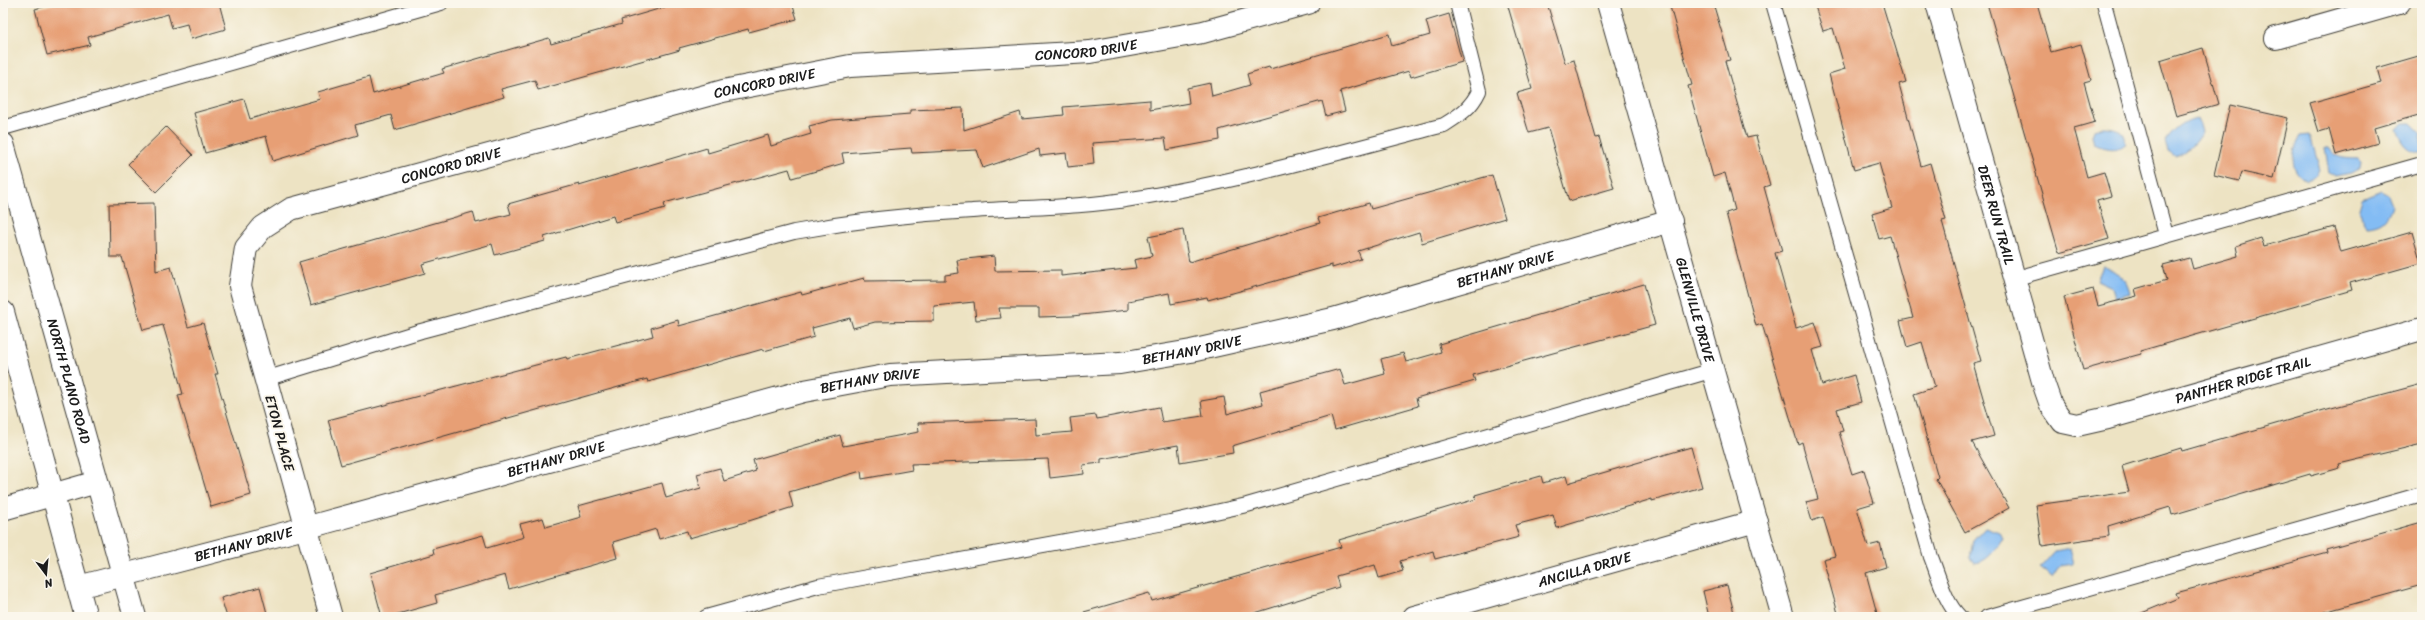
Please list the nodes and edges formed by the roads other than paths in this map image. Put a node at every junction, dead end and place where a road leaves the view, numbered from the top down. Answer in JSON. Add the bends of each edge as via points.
{"nodes":[{"id":1,"x":441,"y":3,"type":"edge"},
{"id":2,"x":1308,"y":3,"type":"edge"},
{"id":3,"x":1457,"y":3,"type":"edge"},
{"id":4,"x":1608,"y":3,"type":"edge"},
{"id":5,"x":1774,"y":3,"type":"edge"},
{"id":6,"x":1937,"y":3,"type":"edge"},
{"id":7,"x":2104,"y":3,"type":"edge"},
{"id":8,"x":2399,"y":3,"type":"edge"},
{"id":9,"x":2276,"y":38,"type":"dead end"},
{"id":10,"x":3,"y":128,"type":"edge"},
{"id":11,"x":3,"y":144,"type":"edge"},
{"id":12,"x":2422,"y":164,"type":"edge"},
{"id":13,"x":1671,"y":221,"type":"junction"},
{"id":14,"x":2166,"y":235,"type":"junction"},
{"id":15,"x":246,"y":248,"type":"joint"},
{"id":16,"x":2013,"y":279,"type":"junction"},
{"id":17,"x":3,"y":312,"type":"edge"},
{"id":18,"x":2422,"y":329,"type":"edge"},
{"id":19,"x":1714,"y":370,"type":"junction"},
{"id":20,"x":265,"y":378,"type":"junction"},
{"id":21,"x":2064,"y":422,"type":"joint"},
{"id":22,"x":97,"y":482,"type":"junction"},
{"id":23,"x":2422,"y":494,"type":"edge"},
{"id":24,"x":53,"y":495,"type":"junction"},
{"id":25,"x":3,"y":509,"type":"edge"},
{"id":26,"x":1756,"y":521,"type":"junction"},
{"id":27,"x":305,"y":528,"type":"junction"},
{"id":28,"x":123,"y":576,"type":"junction"},
{"id":29,"x":78,"y":587,"type":"junction"},
{"id":30,"x":86,"y":617,"type":"edge"},
{"id":31,"x":135,"y":617,"type":"edge"},
{"id":32,"x":331,"y":617,"type":"edge"},
{"id":33,"x":706,"y":617,"type":"edge"},
{"id":34,"x":1414,"y":617,"type":"edge"},
{"id":35,"x":1783,"y":617,"type":"edge"},
{"id":36,"x":1960,"y":617,"type":"edge"},
{"id":37,"x":1987,"y":617,"type":"edge"}],
"edges":[{"from":1,"to":10,"type":"lane"},
{"from":2,"to":15,"type":"street","name":"CONCORD DRIVE","via":[[1203,32],[1090,52],[850,66],[723,91],[291,209],[263,227]]},
{"from":3,"to":20,"type":"lane","via":[[1479,91],[1474,102],[1463,114],[1444,125],[1247,176],[1130,199],[1026,210],[973,211],[853,221],[794,232],[421,331]]},
{"from":4,"to":13,"type":"street","name":"GLENVILLE DRIVE"},
{"from":5,"to":36,"type":"lane","via":[[1931,557],[1946,594]]},
{"from":6,"to":16,"type":"street","name":"DEER RUN TRAIL"},
{"from":7,"to":14,"type":"lane"},
{"from":8,"to":9,"type":"street"},
{"from":11,"to":22,"type":"street","name":"NORTH PLANO ROAD"},
{"from":12,"to":14,"type":"lane"},
{"from":13,"to":19,"type":"street","name":"GLENVILLE DRIVE"},
{"from":13,"to":27,"type":"street","name":"BETHANY DRIVE","via":[[1333,319],[1191,351],[1120,362],[890,375],[804,391]]},
{"from":14,"to":16,"type":"lane"},
{"from":15,"to":20,"type":"street","name":"ETON PLACE","via":[[240,286]]},
{"from":16,"to":21,"type":"street","name":"DEER RUN TRAIL","via":[[2051,405]]},
{"from":17,"to":24,"type":"street"},
{"from":18,"to":21,"type":"street","name":"PANTHER RIDGE TRAIL","via":[[2100,420],[2077,425]]},
{"from":19,"to":26,"type":"street","name":"GLENVILLE DRIVE"},
{"from":19,"to":33,"type":"lane","via":[[1247,505],[1170,522],[818,586]]},
{"from":20,"to":27,"type":"street","name":"ETON PLACE"},
{"from":22,"to":24,"type":"street"},
{"from":22,"to":28,"type":"street","name":"NORTH PLANO ROAD"},
{"from":23,"to":37,"type":"lane"},
{"from":24,"to":25,"type":"street"},
{"from":24,"to":29,"type":"street"},
{"from":26,"to":34,"type":"street","name":"ANCILLA DRIVE"},
{"from":26,"to":35,"type":"street","name":"GLENVILLE DRIVE"},
{"from":27,"to":28,"type":"street","name":"BETHANY DRIVE"},
{"from":27,"to":32,"type":"street","name":"ETON PLACE"},
{"from":28,"to":29,"type":"street","name":"BETHANY DRIVE"},
{"from":28,"to":31,"type":"street","name":"NORTH PLANO ROAD"},
{"from":29,"to":30,"type":"street"}]}
